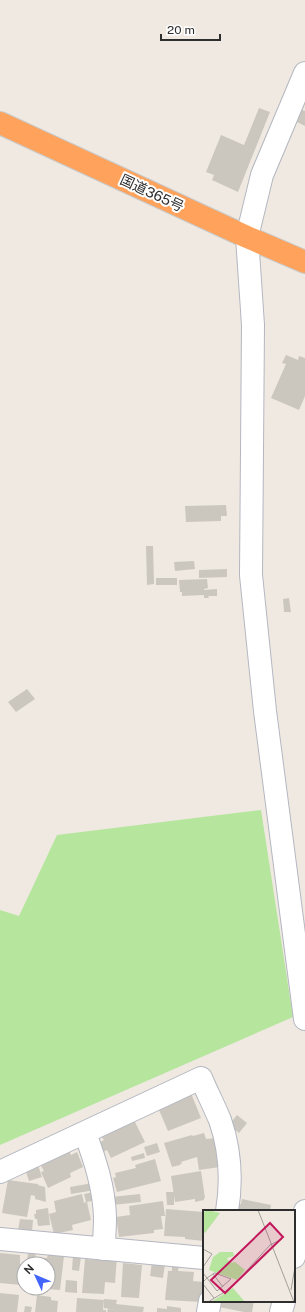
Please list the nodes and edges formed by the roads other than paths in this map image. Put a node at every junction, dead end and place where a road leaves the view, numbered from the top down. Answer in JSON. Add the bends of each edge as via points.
{"nodes":[{"id":1,"x":305,"y":74,"type":"edge"},
{"id":2,"x":0,"y":123,"type":"edge"},
{"id":3,"x":247,"y":237,"type":"junction"},
{"id":4,"x":305,"y":262,"type":"edge"},
{"id":5,"x":305,"y":1019,"type":"edge"},
{"id":6,"x":85,"y":1133,"type":"junction"},
{"id":7,"x":0,"y":1172,"type":"edge"},
{"id":8,"x":227,"y":1210,"type":"edge"},
{"id":9,"x":305,"y":1211,"type":"edge"},
{"id":10,"x":0,"y":1239,"type":"edge"},
{"id":11,"x":104,"y":1249,"type":"junction"},
{"id":12,"x":295,"y":1253,"type":"edge"},
{"id":13,"x":203,"y":1258,"type":"edge"},
{"id":14,"x":210,"y":1302,"type":"edge"},
{"id":15,"x":284,"y":1302,"type":"edge"},
{"id":16,"x":208,"y":1312,"type":"edge"},
{"id":17,"x":281,"y":1312,"type":"edge"}],
"edges":[{"from":1,"to":3,"type":"street","via":[[262,175]]},
{"from":2,"to":3,"type":"highway","name":"国道365号"},
{"from":3,"to":4,"type":"highway","name":"国道365号"},
{"from":3,"to":5,"type":"street","via":[[253,325],[251,574],[265,711]]},
{"from":6,"to":7,"type":"street"},
{"from":6,"to":8,"type":"street","via":[[201,1078],[220,1120],[226,1142],[229,1166]]},
{"from":6,"to":11,"type":"street","via":[[101,1184],[105,1218]]},
{"from":9,"to":12,"type":"street"},
{"from":10,"to":11,"type":"street"},
{"from":11,"to":13,"type":"street"},
{"from":14,"to":16,"type":"street"},
{"from":15,"to":17,"type":"street"}]}
